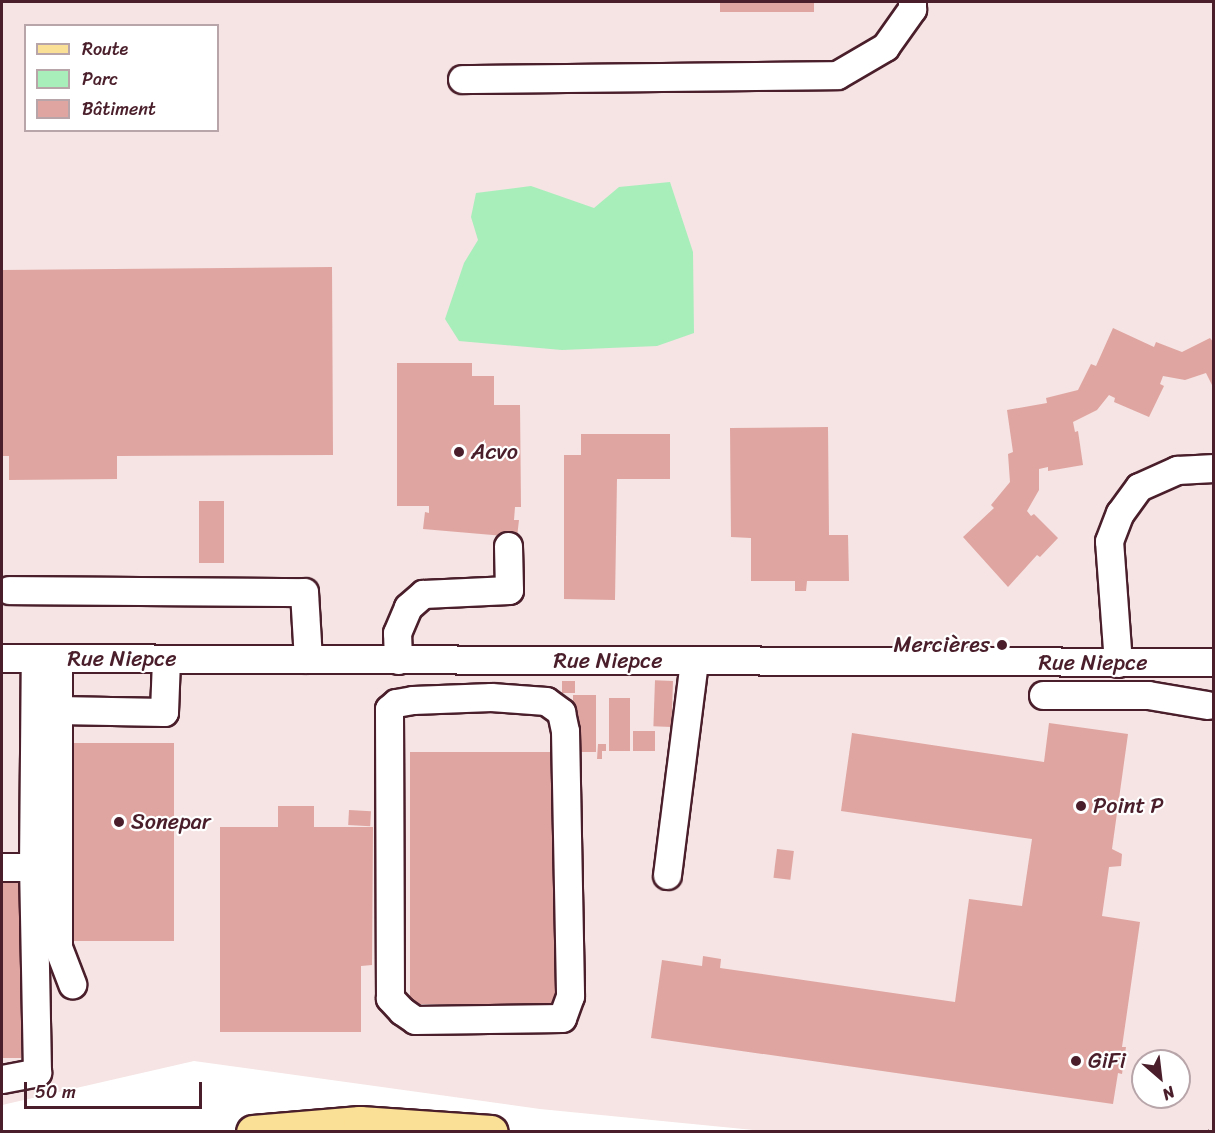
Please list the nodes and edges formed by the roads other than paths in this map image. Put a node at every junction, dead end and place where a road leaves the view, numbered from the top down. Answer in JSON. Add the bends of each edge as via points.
{"nodes":[{"id":1,"x":912,"y":2,"type":"edge"},
{"id":2,"x":462,"y":79,"type":"dead end"},
{"id":3,"x":1214,"y":468,"type":"edge"},
{"id":4,"x":508,"y":546,"type":"dead end"},
{"id":5,"x":9,"y":590,"type":"dead end"},
{"id":6,"x":2,"y":658,"type":"edge"},
{"id":7,"x":47,"y":658,"type":"junction"},
{"id":8,"x":166,"y":659,"type":"junction"},
{"id":9,"x":308,"y":659,"type":"junction"},
{"id":10,"x":398,"y":660,"type":"junction"},
{"id":11,"x":492,"y":660,"type":"junction"},
{"id":12,"x":694,"y":661,"type":"junction"},
{"id":13,"x":1214,"y":662,"type":"edge"},
{"id":14,"x":1118,"y":663,"type":"junction"},
{"id":15,"x":1043,"y":694,"type":"dead end"},
{"id":16,"x":491,"y":697,"type":"junction"},
{"id":17,"x":1207,"y":705,"type":"dead end"},
{"id":18,"x":58,"y":710,"type":"junction"},
{"id":19,"x":2,"y":867,"type":"edge"},
{"id":20,"x":33,"y":867,"type":"junction"},
{"id":21,"x":667,"y":875,"type":"dead end"},
{"id":22,"x":72,"y":984,"type":"dead end"},
{"id":23,"x":2,"y":1079,"type":"edge"},
{"id":24,"x":254,"y":1131,"type":"edge"},
{"id":25,"x":491,"y":1131,"type":"edge"}],
"edges":[{"from":1,"to":2,"type":"street","via":[[912,9],[885,47],[837,75]]},
{"from":3,"to":14,"type":"street","via":[[1177,470],[1140,487],[1119,513],[1109,541]]},
{"from":4,"to":10,"type":"street","via":[[509,590],[423,594],[408,607],[397,633]]},
{"from":5,"to":9,"type":"street","via":[[304,592]]},
{"from":6,"to":7,"type":"street","name":"Rue Niepce"},
{"from":7,"to":8,"type":"street","name":"Rue Niepce"},
{"from":7,"to":18,"type":"street"},
{"from":7,"to":20,"type":"street"},
{"from":8,"to":9,"type":"street","name":"Rue Niepce"},
{"from":8,"to":18,"type":"street","via":[[164,712]]},
{"from":9,"to":10,"type":"street","name":"Rue Niepce"},
{"from":10,"to":11,"type":"street","name":"Rue Niepce"},
{"from":11,"to":12,"type":"street","name":"Rue Niepce"},
{"from":11,"to":16,"type":"street"},
{"from":12,"to":14,"type":"street","name":"Rue Niepce"},
{"from":12,"to":21,"type":"street"},
{"from":13,"to":14,"type":"street","name":"Rue Niepce"},
{"from":15,"to":17,"type":"street","via":[[1148,694]]},
{"from":16,"to":16,"type":"street","via":[[546,701],[561,712],[565,731],[570,996],[562,1018],[415,1020],[390,998],[389,709],[396,703],[414,700]]},
{"from":18,"to":22,"type":"street","via":[[58,947]]},
{"from":19,"to":20,"type":"street"},
{"from":20,"to":23,"type":"street","via":[[37,1072]]},
{"from":24,"to":25,"type":"main road","via":[[360,1123]]}]}
